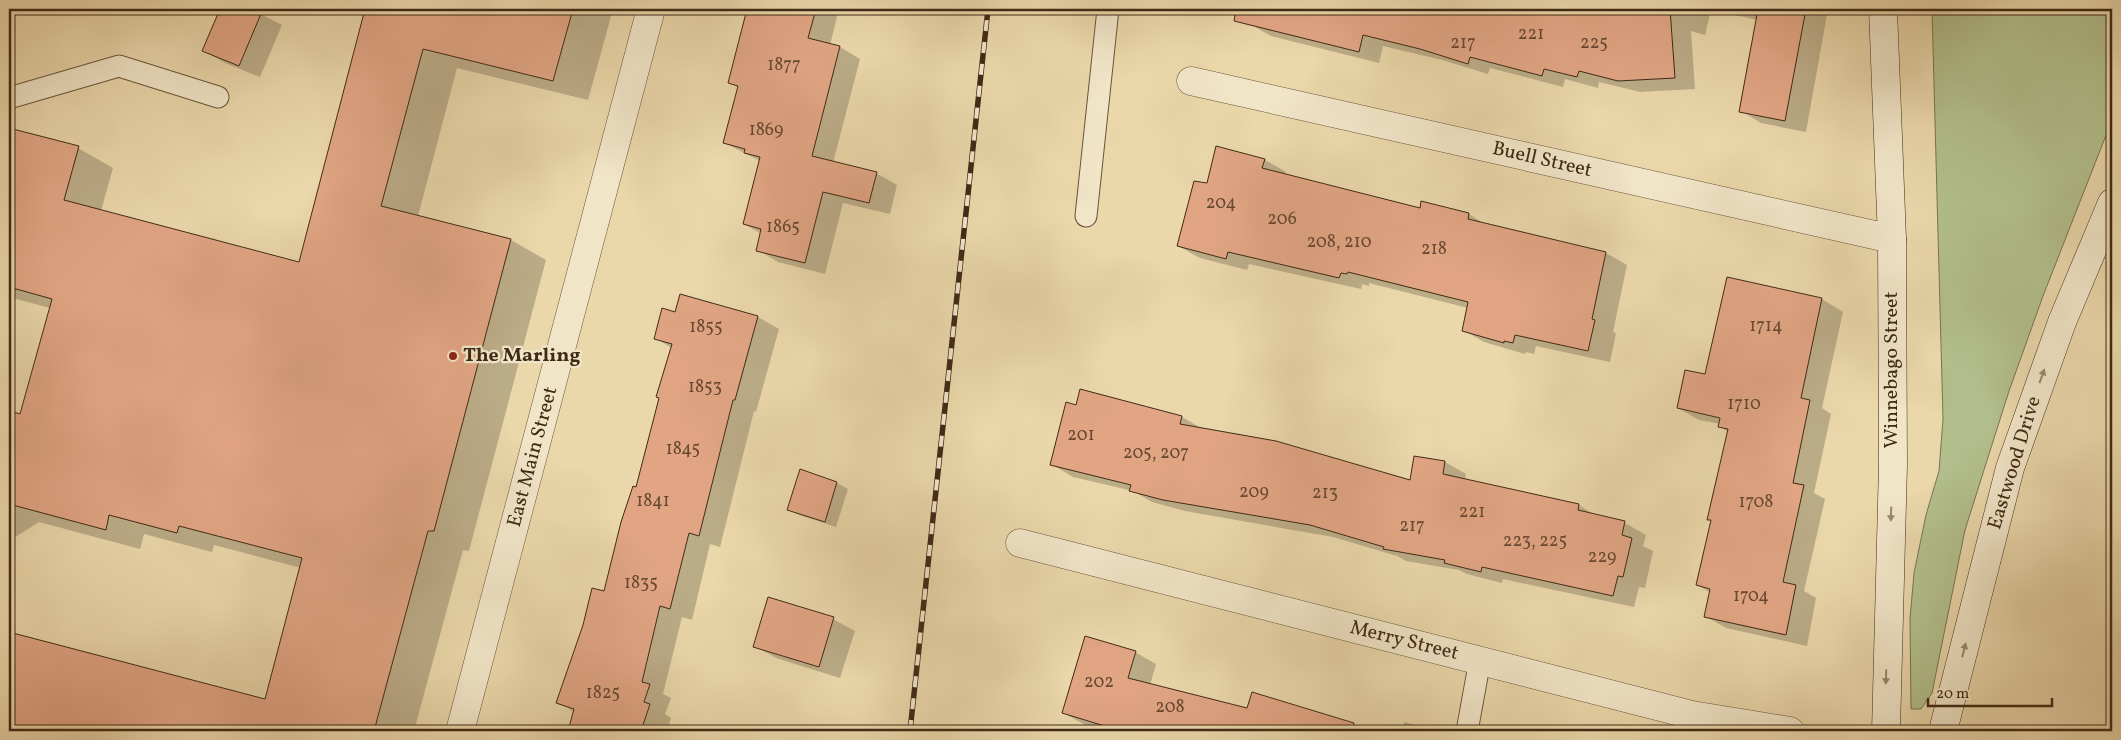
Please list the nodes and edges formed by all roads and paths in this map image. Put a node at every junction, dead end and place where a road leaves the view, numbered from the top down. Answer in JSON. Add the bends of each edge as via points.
{"nodes":[{"id":1,"x":651,"y":9,"type":"edge"},
{"id":2,"x":1108,"y":9,"type":"edge"},
{"id":3,"x":1883,"y":9,"type":"edge"},
{"id":4,"x":1191,"y":81,"type":"dead end"},
{"id":5,"x":218,"y":97,"type":"dead end"},
{"id":6,"x":9,"y":98,"type":"edge"},
{"id":7,"x":2112,"y":203,"type":"edge"},
{"id":8,"x":1086,"y":216,"type":"dead end"},
{"id":9,"x":1892,"y":239,"type":"junction"},
{"id":10,"x":1020,"y":543,"type":"dead end"},
{"id":11,"x":1480,"y":660,"type":"junction"},
{"id":12,"x":460,"y":731,"type":"edge"},
{"id":13,"x":1467,"y":731,"type":"edge"},
{"id":14,"x":1790,"y":731,"type":"edge"},
{"id":15,"x":1886,"y":731,"type":"edge"},
{"id":16,"x":1943,"y":731,"type":"edge"}],
"edges":[{"from":1,"to":12,"type":"street","name":"East Main Street"},
{"from":2,"to":8,"type":"lane"},
{"from":3,"to":9,"type":"street","name":"Winnebago Street"},
{"from":4,"to":9,"type":"street","name":"Buell Street"},
{"from":5,"to":6,"type":"lane","via":[[118,66]]},
{"from":16,"to":7,"type":"street","name":"Eastwood Drive","one_way":true,"via":[[2010,468],[2062,322]]},
{"from":9,"to":15,"type":"street","name":"Winnebago Street","one_way":true,"via":[[1893,465]]},
{"from":10,"to":11,"type":"street","name":"Merry Street"},
{"from":11,"to":13,"type":"lane"},
{"from":11,"to":14,"type":"street","name":"Merry Street","via":[[1692,715]]}]}
